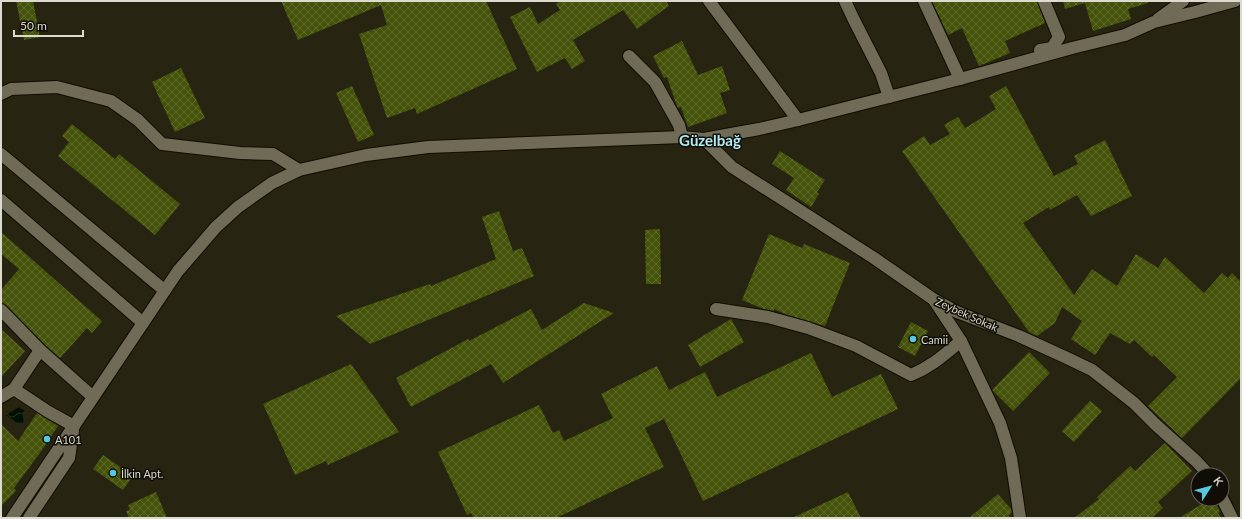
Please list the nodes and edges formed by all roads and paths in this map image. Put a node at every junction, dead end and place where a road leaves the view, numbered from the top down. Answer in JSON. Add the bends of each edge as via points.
{"nodes":[{"id":1,"x":709,"y":1,"type":"edge"},
{"id":2,"x":845,"y":1,"type":"edge"},
{"id":3,"x":924,"y":1,"type":"edge"},
{"id":4,"x":1044,"y":1,"type":"edge"},
{"id":5,"x":1183,"y":1,"type":"edge"},
{"id":6,"x":1235,"y":1,"type":"edge"},
{"id":7,"x":1154,"y":22,"type":"junction"},
{"id":8,"x":629,"y":56,"type":"dead end"},
{"id":9,"x":986,"y":72,"type":"junction"},
{"id":10,"x":960,"y":79,"type":"junction"},
{"id":11,"x":1,"y":94,"type":"edge"},
{"id":12,"x":890,"y":97,"type":"junction"},
{"id":13,"x":798,"y":120,"type":"junction"},
{"id":14,"x":682,"y":137,"type":"junction"},
{"id":15,"x":704,"y":139,"type":"junction"},
{"id":16,"x":1,"y":154,"type":"edge"},
{"id":17,"x":299,"y":170,"type":"junction"},
{"id":18,"x":1,"y":200,"type":"edge"},
{"id":19,"x":164,"y":290,"type":"junction"},
{"id":20,"x":933,"y":299,"type":"junction"},
{"id":21,"x":716,"y":309,"type":"dead end"},
{"id":22,"x":1,"y":310,"type":"edge"},
{"id":23,"x":143,"y":323,"type":"junction"},
{"id":24,"x":960,"y":341,"type":"junction"},
{"id":25,"x":40,"y":350,"type":"junction"},
{"id":26,"x":14,"y":389,"type":"junction"},
{"id":27,"x":1,"y":397,"type":"edge"},
{"id":28,"x":93,"y":397,"type":"junction"},
{"id":29,"x":74,"y":426,"type":"junction"},
{"id":30,"x":1201,"y":467,"type":"edge"},
{"id":31,"x":1226,"y":507,"type":"edge"},
{"id":32,"x":12,"y":518,"type":"edge"},
{"id":33,"x":28,"y":518,"type":"edge"},
{"id":34,"x":1020,"y":518,"type":"edge"},
{"id":35,"x":1232,"y":518,"type":"edge"}],
"edges":[{"from":1,"to":13,"type":"street"},
{"from":2,"to":12,"type":"street","via":[[881,73]]},
{"from":3,"to":10,"type":"street"},
{"from":4,"to":9,"type":"street","via":[[1059,37],[1052,48],[1013,57]]},
{"from":5,"to":7,"type":"street"},
{"from":6,"to":7,"type":"street"},
{"from":7,"to":9,"type":"street","via":[[1125,35]]},
{"from":8,"to":14,"type":"street","via":[[655,82],[679,125]]},
{"from":9,"to":10,"type":"street"},
{"from":10,"to":12,"type":"street"},
{"from":11,"to":17,"type":"street","via":[[11,89],[57,87],[111,101],[138,120],[162,144],[273,154]]},
{"from":12,"to":13,"type":"street"},
{"from":13,"to":15,"type":"street"},
{"from":14,"to":15,"type":"street"},
{"from":14,"to":17,"type":"street","via":[[428,147],[366,155]]},
{"from":15,"to":20,"type":"street","name":"Zeybek Sokak","via":[[732,167]]},
{"from":16,"to":19,"type":"street"},
{"from":17,"to":19,"type":"street","via":[[272,184],[238,207],[216,227]]},
{"from":18,"to":23,"type":"street"},
{"from":19,"to":23,"type":"street"},
{"from":20,"to":24,"type":"street"},
{"from":20,"to":30,"type":"street","name":"Zeybek Sokak","via":[[957,312],[1019,336],[1092,370],[1134,403]]},
{"from":21,"to":24,"type":"street","via":[[768,317],[808,328],[856,346],[911,375],[937,361]]},
{"from":22,"to":25,"type":"street"},
{"from":23,"to":28,"type":"street"},
{"from":24,"to":34,"type":"street","via":[[1000,423],[1011,458]]},
{"from":25,"to":26,"type":"street"},
{"from":25,"to":28,"type":"street"},
{"from":26,"to":27,"type":"street"},
{"from":26,"to":29,"type":"street"},
{"from":28,"to":29,"type":"street"},
{"from":29,"to":32,"type":"street"},
{"from":29,"to":33,"type":"street","via":[[69,458]]},
{"from":31,"to":35,"type":"street"}]}
